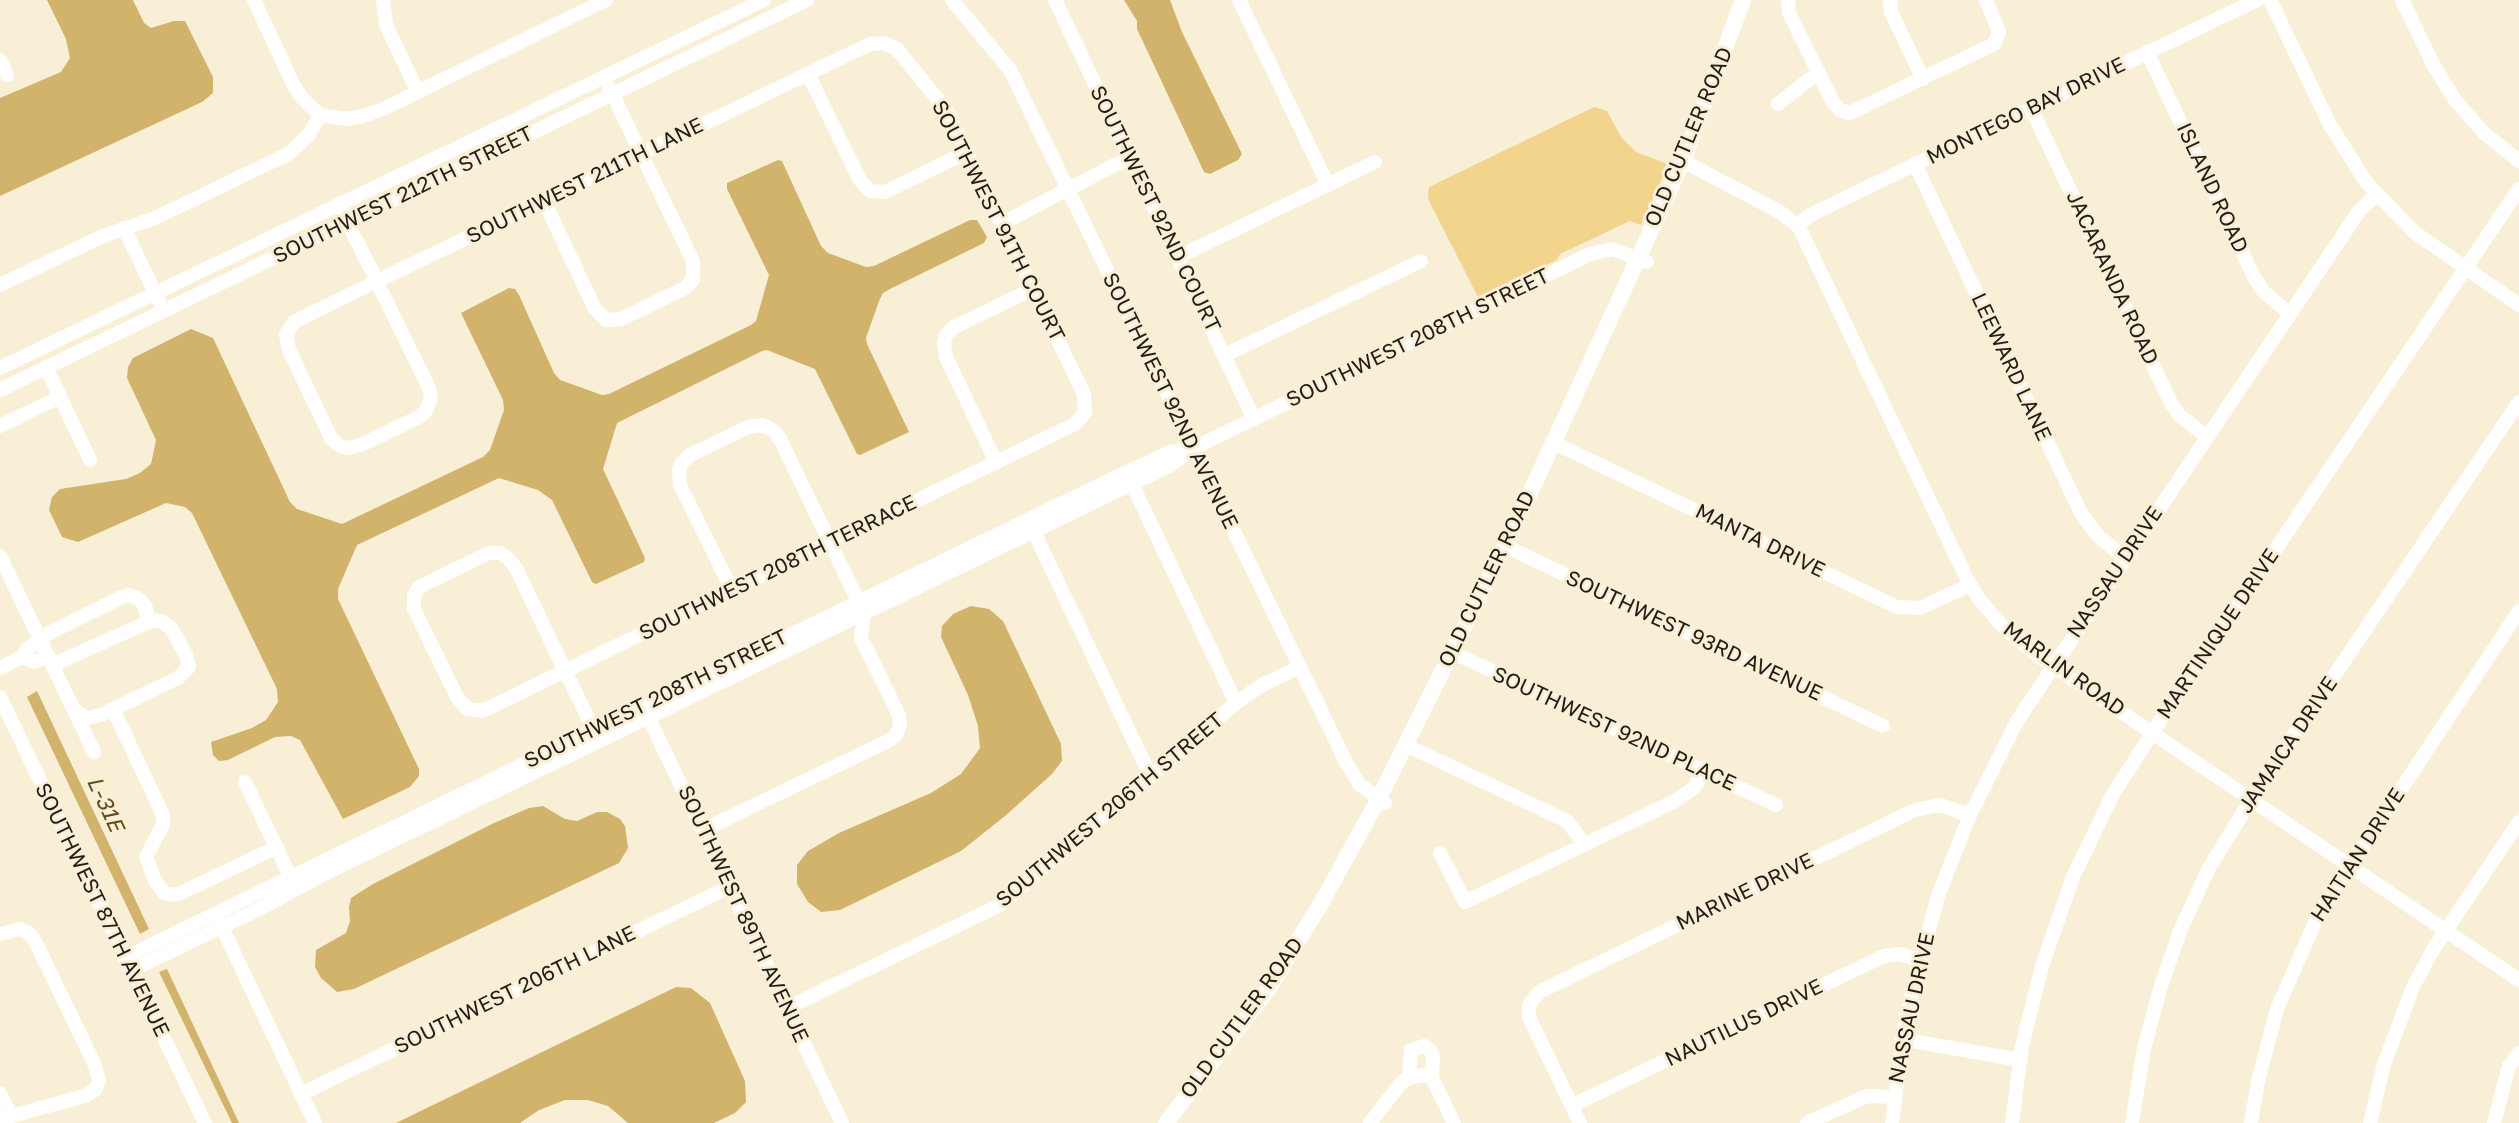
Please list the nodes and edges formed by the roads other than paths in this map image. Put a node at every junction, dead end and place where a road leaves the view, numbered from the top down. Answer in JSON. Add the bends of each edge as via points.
{"nodes":[{"id":1,"x":254,"y":0,"type":"edge"},
{"id":2,"x":383,"y":0,"type":"edge"},
{"id":3,"x":606,"y":0,"type":"edge"},
{"id":4,"x":764,"y":0,"type":"edge"},
{"id":5,"x":807,"y":0,"type":"edge"},
{"id":6,"x":952,"y":0,"type":"edge"},
{"id":7,"x":1055,"y":0,"type":"edge"},
{"id":8,"x":1239,"y":0,"type":"edge"},
{"id":9,"x":1743,"y":0,"type":"edge"},
{"id":10,"x":1754,"y":0,"type":"edge"},
{"id":11,"x":1788,"y":0,"type":"edge"},
{"id":12,"x":1890,"y":0,"type":"edge"},
{"id":13,"x":2257,"y":0,"type":"edge"},
{"id":14,"x":2270,"y":0,"type":"edge"},
{"id":15,"x":2402,"y":0,"type":"edge"},
{"id":16,"x":1989,"y":1,"type":"edge"},
{"id":17,"x":889,"y":45,"type":"joint"},
{"id":18,"x":2147,"y":52,"type":"junction"},
{"id":19,"x":0,"y":60,"type":"edge"},
{"id":20,"x":1819,"y":72,"type":"junction"},
{"id":21,"x":808,"y":74,"type":"junction"},
{"id":22,"x":7,"y":75,"type":"dead end"},
{"id":23,"x":604,"y":77,"type":"junction"},
{"id":24,"x":1923,"y":79,"type":"junction"},
{"id":25,"x":418,"y":92,"type":"junction"},
{"id":26,"x":612,"y":94,"type":"junction"},
{"id":27,"x":1778,"y":104,"type":"dead end"},
{"id":28,"x":2031,"y":108,"type":"junction"},
{"id":29,"x":320,"y":115,"type":"junction"},
{"id":30,"x":967,"y":152,"type":"junction"},
{"id":31,"x":641,"y":154,"type":"junction"},
{"id":32,"x":1130,"y":157,"type":"junction"},
{"id":33,"x":2519,"y":161,"type":"edge"},
{"id":34,"x":1375,"y":162,"type":"dead end"},
{"id":35,"x":1687,"y":162,"type":"junction"},
{"id":36,"x":1915,"y":164,"type":"junction"},
{"id":37,"x":1328,"y":185,"type":"junction"},
{"id":38,"x":1068,"y":189,"type":"junction"},
{"id":39,"x":2519,"y":189,"type":"edge"},
{"id":40,"x":2376,"y":194,"type":"junction"},
{"id":41,"x":544,"y":201,"type":"junction"},
{"id":42,"x":340,"y":204,"type":"junction"},
{"id":43,"x":348,"y":221,"type":"junction"},
{"id":44,"x":1001,"y":224,"type":"junction"},
{"id":45,"x":1797,"y":224,"type":"junction"},
{"id":46,"x":124,"y":228,"type":"junction"},
{"id":47,"x":1178,"y":257,"type":"junction"},
{"id":48,"x":1642,"y":260,"type":"junction"},
{"id":49,"x":1421,"y":261,"type":"dead end"},
{"id":50,"x":2464,"y":268,"type":"junction"},
{"id":51,"x":377,"y":281,"type":"junction"},
{"id":52,"x":0,"y":285,"type":"edge"},
{"id":53,"x":1033,"y":289,"type":"junction"},
{"id":54,"x":156,"y":294,"type":"junction"},
{"id":55,"x":2519,"y":305,"type":"edge"},
{"id":56,"x":164,"y":311,"type":"junction"},
{"id":57,"x":2290,"y":314,"type":"junction"},
{"id":58,"x":1225,"y":355,"type":"junction"},
{"id":59,"x":46,"y":367,"type":"junction"},
{"id":60,"x":0,"y":368,"type":"edge"},
{"id":61,"x":0,"y":390,"type":"edge"},
{"id":62,"x":60,"y":397,"type":"junction"},
{"id":63,"x":2519,"y":402,"type":"edge"},
{"id":64,"x":1086,"y":410,"type":"joint"},
{"id":65,"x":1254,"y":418,"type":"junction"},
{"id":66,"x":0,"y":426,"type":"edge"},
{"id":67,"x":2206,"y":436,"type":"junction"},
{"id":68,"x":1555,"y":444,"type":"junction"},
{"id":69,"x":1192,"y":449,"type":"junction"},
{"id":70,"x":90,"y":460,"type":"dead end"},
{"id":71,"x":996,"y":462,"type":"junction"},
{"id":72,"x":1132,"y":484,"type":"junction"},
{"id":73,"x":1031,"y":525,"type":"junction"},
{"id":74,"x":830,"y":543,"type":"junction"},
{"id":75,"x":1508,"y":548,"type":"junction"},
{"id":76,"x":0,"y":556,"type":"edge"},
{"id":77,"x":2125,"y":558,"type":"junction"},
{"id":78,"x":1970,"y":585,"type":"junction"},
{"id":79,"x":732,"y":590,"type":"junction"},
{"id":80,"x":861,"y":607,"type":"junction"},
{"id":81,"x":2519,"y":611,"type":"edge"},
{"id":82,"x":147,"y":621,"type":"junction"},
{"id":83,"x":841,"y":623,"type":"junction"},
{"id":84,"x":861,"y":638,"type":"junction"},
{"id":85,"x":40,"y":639,"type":"junction"},
{"id":86,"x":1456,"y":654,"type":"junction"},
{"id":87,"x":22,"y":657,"type":"junction"},
{"id":88,"x":51,"y":661,"type":"junction"},
{"id":89,"x":2052,"y":665,"type":"junction"},
{"id":90,"x":1300,"y":667,"type":"junction"},
{"id":91,"x":0,"y":668,"type":"edge"},
{"id":92,"x":565,"y":671,"type":"junction"},
{"id":93,"x":0,"y":697,"type":"edge"},
{"id":94,"x":1236,"y":703,"type":"junction"},
{"id":95,"x":113,"y":710,"type":"junction"},
{"id":96,"x":75,"y":711,"type":"junction"},
{"id":97,"x":646,"y":711,"type":"junction"},
{"id":98,"x":1883,"y":726,"type":"dead end"},
{"id":99,"x":2152,"y":732,"type":"junction"},
{"id":100,"x":596,"y":735,"type":"junction"},
{"id":101,"x":1414,"y":749,"type":"junction"},
{"id":102,"x":94,"y":752,"type":"dead end"},
{"id":103,"x":1704,"y":771,"type":"junction"},
{"id":104,"x":1151,"y":777,"type":"junction"},
{"id":105,"x":245,"y":782,"type":"dead end"},
{"id":106,"x":2251,"y":799,"type":"junction"},
{"id":107,"x":1382,"y":802,"type":"junction"},
{"id":108,"x":1776,"y":805,"type":"dead end"},
{"id":109,"x":1970,"y":815,"type":"junction"},
{"id":110,"x":2519,"y":822,"type":"edge"},
{"id":111,"x":703,"y":830,"type":"junction"},
{"id":112,"x":1584,"y":843,"type":"junction"},
{"id":113,"x":277,"y":847,"type":"junction"},
{"id":114,"x":1440,"y":853,"type":"dead end"},
{"id":115,"x":2348,"y":865,"type":"junction"},
{"id":116,"x":290,"y":876,"type":"junction"},
{"id":117,"x":729,"y":887,"type":"junction"},
{"id":118,"x":215,"y":913,"type":"junction"},
{"id":119,"x":221,"y":926,"type":"junction"},
{"id":120,"x":2445,"y":931,"type":"junction"},
{"id":121,"x":0,"y":934,"type":"edge"},
{"id":122,"x":124,"y":958,"type":"junction"},
{"id":123,"x":1920,"y":960,"type":"junction"},
{"id":124,"x":130,"y":971,"type":"junction"},
{"id":125,"x":1285,"y":971,"type":"junction"},
{"id":126,"x":2519,"y":980,"type":"edge"},
{"id":127,"x":787,"y":1008,"type":"junction"},
{"id":128,"x":1901,"y":1039,"type":"junction"},
{"id":129,"x":1225,"y":1046,"type":"junction"},
{"id":130,"x":2518,"y":1056,"type":"edge"},
{"id":131,"x":2020,"y":1060,"type":"junction"},
{"id":132,"x":1223,"y":1065,"type":"junction"},
{"id":133,"x":1428,"y":1077,"type":"junction"},
{"id":134,"x":1409,"y":1078,"type":"junction"},
{"id":135,"x":0,"y":1093,"type":"edge"},
{"id":136,"x":301,"y":1094,"type":"junction"},
{"id":137,"x":1894,"y":1097,"type":"junction"},
{"id":138,"x":1571,"y":1106,"type":"junction"},
{"id":139,"x":5,"y":1118,"type":"edge"},
{"id":140,"x":205,"y":1123,"type":"edge"},
{"id":141,"x":315,"y":1123,"type":"edge"},
{"id":142,"x":842,"y":1123,"type":"edge"},
{"id":143,"x":1166,"y":1123,"type":"edge"},
{"id":144,"x":1178,"y":1123,"type":"edge"},
{"id":145,"x":1370,"y":1123,"type":"edge"},
{"id":146,"x":1454,"y":1123,"type":"edge"},
{"id":147,"x":1580,"y":1123,"type":"edge"},
{"id":148,"x":1807,"y":1123,"type":"edge"},
{"id":149,"x":1892,"y":1123,"type":"edge"},
{"id":150,"x":2012,"y":1123,"type":"edge"},
{"id":151,"x":2132,"y":1123,"type":"edge"},
{"id":152,"x":2251,"y":1123,"type":"edge"},
{"id":153,"x":2370,"y":1123,"type":"edge"},
{"id":154,"x":2494,"y":1123,"type":"edge"},
{"id":155,"x":2501,"y":1123,"type":"edge"}],
"edges":[{"from":1,"to":29,"type":"street","via":[[294,86]]},
{"from":2,"to":25,"type":"street","via":[[386,25]]},
{"from":3,"to":25,"type":"street"},
{"from":4,"to":23,"type":"street","name":"SOUTHWEST 212TH STREET"},
{"from":5,"to":26,"type":"street","name":"SOUTHWEST 212TH STREET"},
{"from":6,"to":38,"type":"street","name":"SOUTHWEST 92ND AVENUE","via":[[1008,66]]},
{"from":7,"to":32,"type":"street","name":"SOUTHWEST 92ND COURT"},
{"from":8,"to":37,"type":"street"},
{"from":9,"to":35,"type":"main road","name":"OLD CUTLER ROAD"},
{"from":10,"to":35,"type":"main road","name":"OLD CUTLER ROAD","via":[[1711,117]]},
{"from":11,"to":20,"type":"street","via":[[1789,13]]},
{"from":12,"to":24,"type":"street","via":[[1891,12]]},
{"from":13,"to":18,"type":"street","name":"MONTEGO BAY DRIVE"},
{"from":14,"to":40,"type":"street","via":[[2337,139]]},
{"from":15,"to":33,"type":"street","via":[[2433,66],[2455,100],[2484,133]]},
{"from":16,"to":24,"type":"street","via":[[1999,32],[1994,44]]},
{"from":17,"to":21,"type":"street","name":"SOUTHWEST 211TH LANE","via":[[870,44]]},
{"from":17,"to":30,"type":"street","name":"SOUTHWEST 91TH COURT","via":[[937,97]]},
{"from":18,"to":28,"type":"street","name":"MONTEGO BAY DRIVE"},
{"from":18,"to":57,"type":"street","name":"ISLAND ROAD","via":[[2254,277],[2263,291]]},
{"from":19,"to":22,"type":"street"},
{"from":20,"to":24,"type":"street","via":[[1835,105],[1846,113]]},
{"from":20,"to":27,"type":"street"},
{"from":21,"to":30,"type":"street","via":[[860,180],[870,191],[885,192]]},
{"from":21,"to":31,"type":"street","name":"SOUTHWEST 211TH LANE"},
{"from":23,"to":26,"type":"street"},
{"from":23,"to":42,"type":"street","name":"SOUTHWEST 212TH STREET"},
{"from":25,"to":29,"type":"street","via":[[363,116],[346,119]]},
{"from":26,"to":31,"type":"street"},
{"from":26,"to":43,"type":"street","name":"SOUTHWEST 212TH STREET"},
{"from":28,"to":36,"type":"street","name":"MONTEGO BAY DRIVE"},
{"from":28,"to":67,"type":"street","name":"JACARANDA ROAD","via":[[2170,401],[2179,415]]},
{"from":29,"to":46,"type":"street","via":[[309,135],[288,154],[155,218]]},
{"from":30,"to":44,"type":"street","name":"SOUTHWEST 91TH COURT"},
{"from":31,"to":41,"type":"street","name":"SOUTHWEST 211TH LANE"},
{"from":31,"to":41,"type":"street","via":[[693,261],[693,280],[685,288],[621,320],[610,321],[595,309]]},
{"from":32,"to":38,"type":"street"},
{"from":32,"to":47,"type":"street","name":"SOUTHWEST 92ND COURT"},
{"from":34,"to":37,"type":"street"},
{"from":35,"to":45,"type":"street"},
{"from":35,"to":48,"type":"main road","name":"OLD CUTLER ROAD"},
{"from":36,"to":45,"type":"street","name":"MONTEGO BAY DRIVE"},
{"from":36,"to":77,"type":"street","name":"LEEWARD LANE","via":[[2081,513],[2098,536]]},
{"from":37,"to":47,"type":"street"},
{"from":38,"to":44,"type":"street"},
{"from":38,"to":69,"type":"street","name":"SOUTHWEST 92ND AVENUE"},
{"from":39,"to":50,"type":"street","name":"MARTINIQUE DRIVE"},
{"from":40,"to":50,"type":"street","via":[[2415,232]]},
{"from":40,"to":57,"type":"street","name":"NASSAU DRIVE","via":[[2359,211]]},
{"from":41,"to":51,"type":"street","name":"SOUTHWEST 211TH LANE"},
{"from":42,"to":43,"type":"street"},
{"from":42,"to":54,"type":"street","name":"SOUTHWEST 212TH STREET"},
{"from":43,"to":51,"type":"street"},
{"from":43,"to":56,"type":"street","name":"SOUTHWEST 212TH STREET"},
{"from":44,"to":53,"type":"street","name":"SOUTHWEST 91TH COURT"},
{"from":45,"to":78,"type":"street","name":"MARLIN ROAD"},
{"from":46,"to":52,"type":"street"},
{"from":46,"to":54,"type":"street"},
{"from":47,"to":58,"type":"street","name":"SOUTHWEST 92ND COURT"},
{"from":48,"to":65,"type":"street","name":"SOUTHWEST 208TH STREET","via":[[1612,249],[1598,251]]},
{"from":48,"to":68,"type":"main road","name":"OLD CUTLER ROAD"},
{"from":49,"to":58,"type":"street"},
{"from":50,"to":55,"type":"street"},
{"from":50,"to":99,"type":"street","name":"MARTINIQUE DRIVE"},
{"from":51,"to":51,"type":"street","name":"SOUTHWEST 211TH LANE","via":[[296,321],[287,332],[288,346],[329,434],[343,447],[361,446],[419,417],[430,403],[429,388]]},
{"from":53,"to":64,"type":"street","name":"SOUTHWEST 91TH COURT","via":[[1084,393]]},
{"from":53,"to":71,"type":"street","via":[[958,325],[946,335],[944,343],[946,357]]},
{"from":54,"to":56,"type":"street"},
{"from":54,"to":60,"type":"street","name":"SOUTHWEST 212TH STREET"},
{"from":56,"to":59,"type":"street","name":"SOUTHWEST 212TH STREET"},
{"from":57,"to":67,"type":"street","name":"NASSAU DRIVE"},
{"from":58,"to":65,"type":"street","name":"SOUTHWEST 92ND COURT"},
{"from":59,"to":61,"type":"street","name":"SOUTHWEST 212TH STREET"},
{"from":59,"to":62,"type":"street"},
{"from":62,"to":66,"type":"street"},
{"from":62,"to":70,"type":"street"},
{"from":63,"to":106,"type":"street","name":"JAMAICA DRIVE"},
{"from":64,"to":71,"type":"street","name":"SOUTHWEST 208TH TERRACE","via":[[1077,423]]},
{"from":65,"to":69,"type":"street","name":"SOUTHWEST 208TH STREET"},
{"from":67,"to":77,"type":"street","name":"NASSAU DRIVE"},
{"from":68,"to":75,"type":"main road","name":"OLD CUTLER ROAD"},
{"from":68,"to":78,"type":"street","name":"MANTA DRIVE","via":[[1897,607],[1920,608]]},
{"from":69,"to":72,"type":"street","name":"SOUTHWEST 208TH STREET","via":[[1171,465]]},
{"from":69,"to":73,"type":"street","name":"SOUTHWEST 208TH STREET","via":[[1170,452]]},
{"from":69,"to":90,"type":"street","name":"SOUTHWEST 92ND AVENUE"},
{"from":71,"to":74,"type":"street","name":"SOUTHWEST 208TH TERRACE"},
{"from":72,"to":73,"type":"street","name":"SOUTHWEST 208TH STREET"},
{"from":72,"to":94,"type":"street"},
{"from":73,"to":80,"type":"street","name":"SOUTHWEST 208TH STREET"},
{"from":73,"to":104,"type":"street"},
{"from":74,"to":79,"type":"street","name":"SOUTHWEST 208TH TERRACE"},
{"from":74,"to":79,"type":"street","via":[[774,430],[764,425],[751,426],[690,455],[679,468],[680,485]]},
{"from":74,"to":80,"type":"street"},
{"from":75,"to":86,"type":"main road","name":"OLD CUTLER ROAD"},
{"from":75,"to":98,"type":"street","name":"SOUTHWEST 93RD AVENUE"},
{"from":76,"to":85,"type":"street"},
{"from":77,"to":89,"type":"street","name":"NASSAU DRIVE"},
{"from":78,"to":89,"type":"street","name":"MARLIN ROAD","via":[[2005,629]]},
{"from":79,"to":92,"type":"street","name":"SOUTHWEST 208TH TERRACE"},
{"from":80,"to":83,"type":"street","name":"SOUTHWEST 208TH STREET"},
{"from":80,"to":84,"type":"street"},
{"from":80,"to":97,"type":"street","name":"SOUTHWEST 208TH STREET"},
{"from":81,"to":115,"type":"street","name":"HAITIAN DRIVE"},
{"from":82,"to":85,"type":"street","via":[[142,602],[127,596]]},
{"from":82,"to":88,"type":"street"},
{"from":82,"to":95,"type":"street","via":[[161,621],[173,630],[189,667],[178,678]]},
{"from":83,"to":84,"type":"street"},
{"from":83,"to":97,"type":"street","name":"SOUTHWEST 208TH STREET"},
{"from":84,"to":111,"type":"street","via":[[898,715],[897,734]]},
{"from":85,"to":87,"type":"street"},
{"from":85,"to":88,"type":"street"},
{"from":86,"to":101,"type":"main road","name":"OLD CUTLER ROAD"},
{"from":86,"to":103,"type":"street","name":"SOUTHWEST 92ND PLACE"},
{"from":86,"to":107,"type":"main road","name":"OLD CUTLER ROAD"},
{"from":87,"to":88,"type":"street","via":[[33,662]]},
{"from":87,"to":91,"type":"street"},
{"from":88,"to":96,"type":"street"},
{"from":89,"to":99,"type":"street","name":"MARLIN ROAD"},
{"from":89,"to":109,"type":"street","name":"NASSAU DRIVE","via":[[2017,721]]},
{"from":90,"to":94,"type":"street","name":"SOUTHWEST 206TH STREET"},
{"from":90,"to":107,"type":"street","name":"SOUTHWEST 92ND AVENUE","via":[[1351,772],[1359,784]]},
{"from":92,"to":92,"type":"street","name":"SOUTHWEST 208TH TERRACE","via":[[516,567],[508,558],[485,554],[428,581],[414,596],[415,611],[464,707],[474,711],[486,709]]},
{"from":92,"to":100,"type":"street"},
{"from":93,"to":122,"type":"street","name":"SOUTHWEST 87TH AVENUE"},
{"from":94,"to":104,"type":"street","name":"SOUTHWEST 206TH STREET"},
{"from":95,"to":96,"type":"street","via":[[90,718]]},
{"from":95,"to":113,"type":"street","via":[[163,815],[163,824],[146,856],[160,890],[177,895]]},
{"from":96,"to":102,"type":"street"},
{"from":97,"to":100,"type":"street","name":"SOUTHWEST 208TH STREET"},
{"from":97,"to":111,"type":"street","name":"SOUTHWEST 89TH AVENUE"},
{"from":99,"to":106,"type":"street","name":"MARLIN ROAD"},
{"from":99,"to":131,"type":"street","name":"MARTINIQUE DRIVE","via":[[2113,794],[2073,877],[2042,966]]},
{"from":100,"to":116,"type":"street","name":"SOUTHWEST 208TH STREET"},
{"from":100,"to":119,"type":"street","name":"SOUTHWEST 208TH STREET"},
{"from":101,"to":107,"type":"main road","name":"OLD CUTLER ROAD"},
{"from":101,"to":112,"type":"street","via":[[1566,821]]},
{"from":103,"to":108,"type":"street","name":"SOUTHWEST 92ND PLACE"},
{"from":103,"to":112,"type":"street","via":[[1694,788],[1681,797]]},
{"from":104,"to":127,"type":"street","name":"SOUTHWEST 206TH STREET","via":[[1002,904]]},
{"from":105,"to":113,"type":"street"},
{"from":106,"to":115,"type":"street","name":"MARLIN ROAD"},
{"from":106,"to":151,"type":"street","name":"JAMAICA DRIVE","via":[[2206,874],[2170,959],[2144,1049]]},
{"from":107,"to":125,"type":"main road","name":"OLD CUTLER ROAD","via":[[1338,895]]},
{"from":109,"to":123,"type":"street","name":"NASSAU DRIVE","via":[[1938,896]]},
{"from":109,"to":138,"type":"street","name":"MARINE DRIVE","via":[[1940,805],[1915,810],[1534,995],[1529,1005],[1531,1022]]},
{"from":110,"to":120,"type":"street"},
{"from":111,"to":117,"type":"street","name":"SOUTHWEST 89TH AVENUE"},
{"from":112,"to":114,"type":"street","via":[[1465,902]]},
{"from":113,"to":116,"type":"street"},
{"from":115,"to":120,"type":"street","name":"MARLIN ROAD"},
{"from":115,"to":152,"type":"street","name":"HAITIAN DRIVE","via":[[2314,922],[2282,996],[2264,1055]]},
{"from":116,"to":118,"type":"street","name":"SOUTHWEST 208TH STREET"},
{"from":117,"to":127,"type":"street","name":"SOUTHWEST 89TH AVENUE"},
{"from":117,"to":136,"type":"street","name":"SOUTHWEST 206TH LANE"},
{"from":118,"to":119,"type":"street"},
{"from":118,"to":122,"type":"street","name":"SOUTHWEST 208TH STREET"},
{"from":119,"to":124,"type":"street","name":"SOUTHWEST 208TH STREET"},
{"from":119,"to":136,"type":"street"},
{"from":120,"to":126,"type":"street","name":"MARLIN ROAD"},
{"from":120,"to":153,"type":"street","via":[[2400,1017],[2380,1074]]},
{"from":121,"to":139,"type":"street","via":[[20,929],[29,933],[99,1078],[97,1087],[85,1096]]},
{"from":122,"to":124,"type":"street","name":"SOUTHWEST 87TH AVENUE"},
{"from":123,"to":128,"type":"street","name":"NASSAU DRIVE"},
{"from":123,"to":138,"type":"street","name":"NAUTILUS DRIVE","via":[[1899,954],[1884,956]]},
{"from":124,"to":140,"type":"street","name":"SOUTHWEST 87TH AVENUE"},
{"from":125,"to":129,"type":"main road","name":"OLD CUTLER ROAD"},
{"from":125,"to":132,"type":"main road","name":"OLD CUTLER ROAD"},
{"from":127,"to":142,"type":"street","name":"SOUTHWEST 89TH AVENUE"},
{"from":128,"to":131,"type":"street"},
{"from":128,"to":137,"type":"street","name":"NASSAU DRIVE"},
{"from":129,"to":132,"type":"main road"},
{"from":129,"to":143,"type":"main road","name":"OLD CUTLER ROAD"},
{"from":130,"to":154,"type":"street","via":[[2509,1066]]},
{"from":130,"to":155,"type":"street"},
{"from":131,"to":150,"type":"street","name":"MARTINIQUE DRIVE"},
{"from":132,"to":144,"type":"main road","name":"OLD CUTLER ROAD"},
{"from":133,"to":134,"type":"street"},
{"from":133,"to":134,"type":"street","via":[[1433,1056],[1424,1046],[1411,1050]]},
{"from":133,"to":146,"type":"street"},
{"from":134,"to":145,"type":"street"},
{"from":135,"to":139,"type":"street"},
{"from":136,"to":141,"type":"street"},
{"from":137,"to":148,"type":"street","via":[[1867,1096]]},
{"from":137,"to":149,"type":"street","name":"NASSAU DRIVE"},
{"from":138,"to":147,"type":"street"}]}
